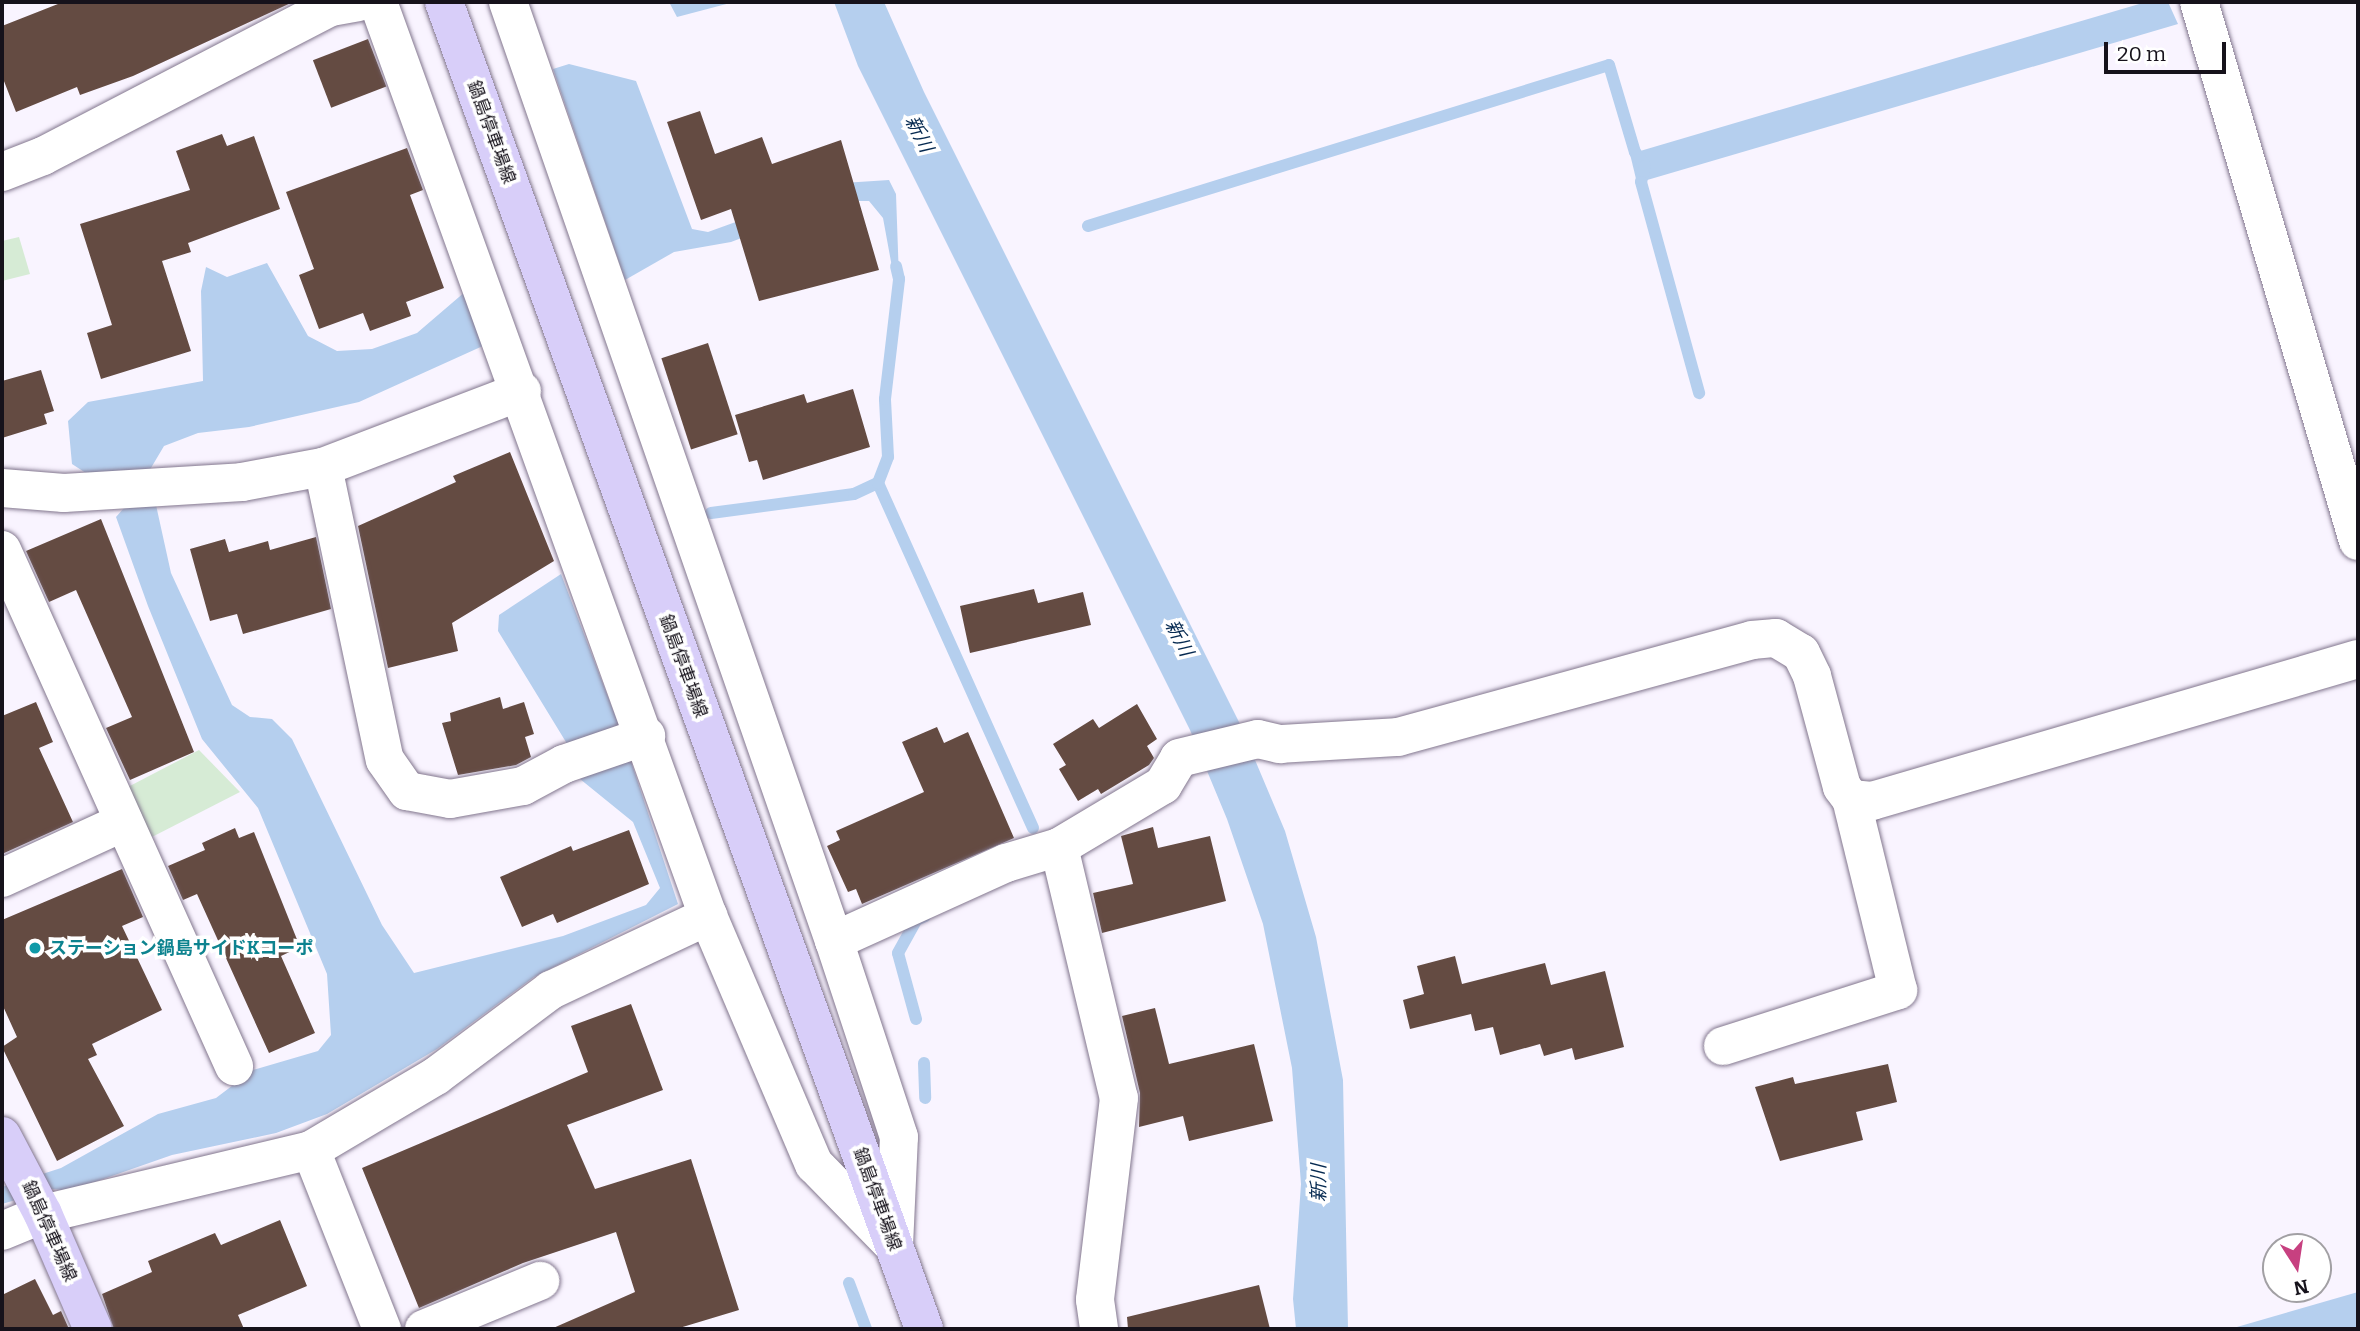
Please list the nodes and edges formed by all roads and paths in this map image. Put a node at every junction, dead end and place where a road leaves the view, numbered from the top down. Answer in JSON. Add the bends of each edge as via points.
{"nodes":[{"id":1,"x":358,"y":2,"type":"edge"},
{"id":2,"x":378,"y":2,"type":"edge"},
{"id":3,"x":444,"y":2,"type":"edge"},
{"id":4,"x":508,"y":2,"type":"edge"},
{"id":5,"x":2202,"y":11,"type":"edge"},
{"id":6,"x":2,"y":172,"type":"edge"},
{"id":7,"x":522,"y":391,"type":"junction"},
{"id":8,"x":323,"y":467,"type":"junction"},
{"id":9,"x":2,"y":488,"type":"edge"},
{"id":10,"x":2358,"y":541,"type":"edge"},
{"id":11,"x":2,"y":550,"type":"edge"},
{"id":12,"x":2358,"y":659,"type":"edge"},
{"id":13,"x":640,"y":738,"type":"junction"},
{"id":14,"x":1851,"y":799,"type":"junction"},
{"id":15,"x":124,"y":822,"type":"junction"},
{"id":16,"x":1059,"y":848,"type":"junction"},
{"id":17,"x":2,"y":878,"type":"edge"},
{"id":18,"x":708,"y":916,"type":"junction"},
{"id":19,"x":834,"y":941,"type":"junction"},
{"id":20,"x":1723,"y":1046,"type":"dead end"},
{"id":21,"x":234,"y":1066,"type":"dead end"},
{"id":22,"x":2,"y":1136,"type":"edge"},
{"id":23,"x":311,"y":1150,"type":"junction"},
{"id":24,"x":34,"y":1195,"type":"junction"},
{"id":25,"x":2,"y":1231,"type":"edge"},
{"id":26,"x":894,"y":1246,"type":"junction"},
{"id":27,"x":540,"y":1281,"type":"dead end"},
{"id":28,"x":93,"y":1329,"type":"edge"},
{"id":29,"x":382,"y":1329,"type":"edge"},
{"id":30,"x":424,"y":1329,"type":"edge"},
{"id":31,"x":924,"y":1329,"type":"edge"},
{"id":32,"x":1099,"y":1329,"type":"edge"}],
"edges":[{"from":1,"to":6,"type":"street","via":[[331,7],[43,156]]},
{"from":2,"to":7,"type":"street"},
{"from":3,"to":26,"type":"main road","name":"鍋島停車場線"},
{"from":4,"to":19,"type":"street"},
{"from":5,"to":10,"type":"street"},
{"from":7,"to":8,"type":"street"},
{"from":7,"to":13,"type":"street"},
{"from":8,"to":9,"type":"street","via":[[242,482],[64,493]]},
{"from":8,"to":13,"type":"street","via":[[385,760],[407,791],[450,799],[523,786],[564,764]]},
{"from":11,"to":15,"type":"street"},
{"from":12,"to":14,"type":"street","via":[[1872,801]]},
{"from":13,"to":18,"type":"street"},
{"from":14,"to":16,"type":"street","via":[[1842,788],[1812,676],[1801,653],[1776,638],[1752,640],[1398,737],[1280,744],[1258,739],[1180,758],[1163,785]]},
{"from":14,"to":20,"type":"street","via":[[1898,990]]},
{"from":15,"to":17,"type":"street"},
{"from":15,"to":21,"type":"street"},
{"from":16,"to":19,"type":"street","via":[[1006,863]]},
{"from":16,"to":32,"type":"street","via":[[1119,1098],[1095,1300]]},
{"from":18,"to":23,"type":"street","via":[[551,990],[436,1076]]},
{"from":18,"to":26,"type":"street","via":[[814,1164]]},
{"from":19,"to":26,"type":"street","via":[[899,1137]]},
{"from":22,"to":24,"type":"main road","name":"鍋島停車場線"},
{"from":23,"to":24,"type":"street"},
{"from":23,"to":29,"type":"street"},
{"from":24,"to":25,"type":"street"},
{"from":24,"to":28,"type":"main road","name":"鍋島停車場線"},
{"from":26,"to":31,"type":"main road","name":"鍋島停車場線"},
{"from":27,"to":30,"type":"street"}]}
